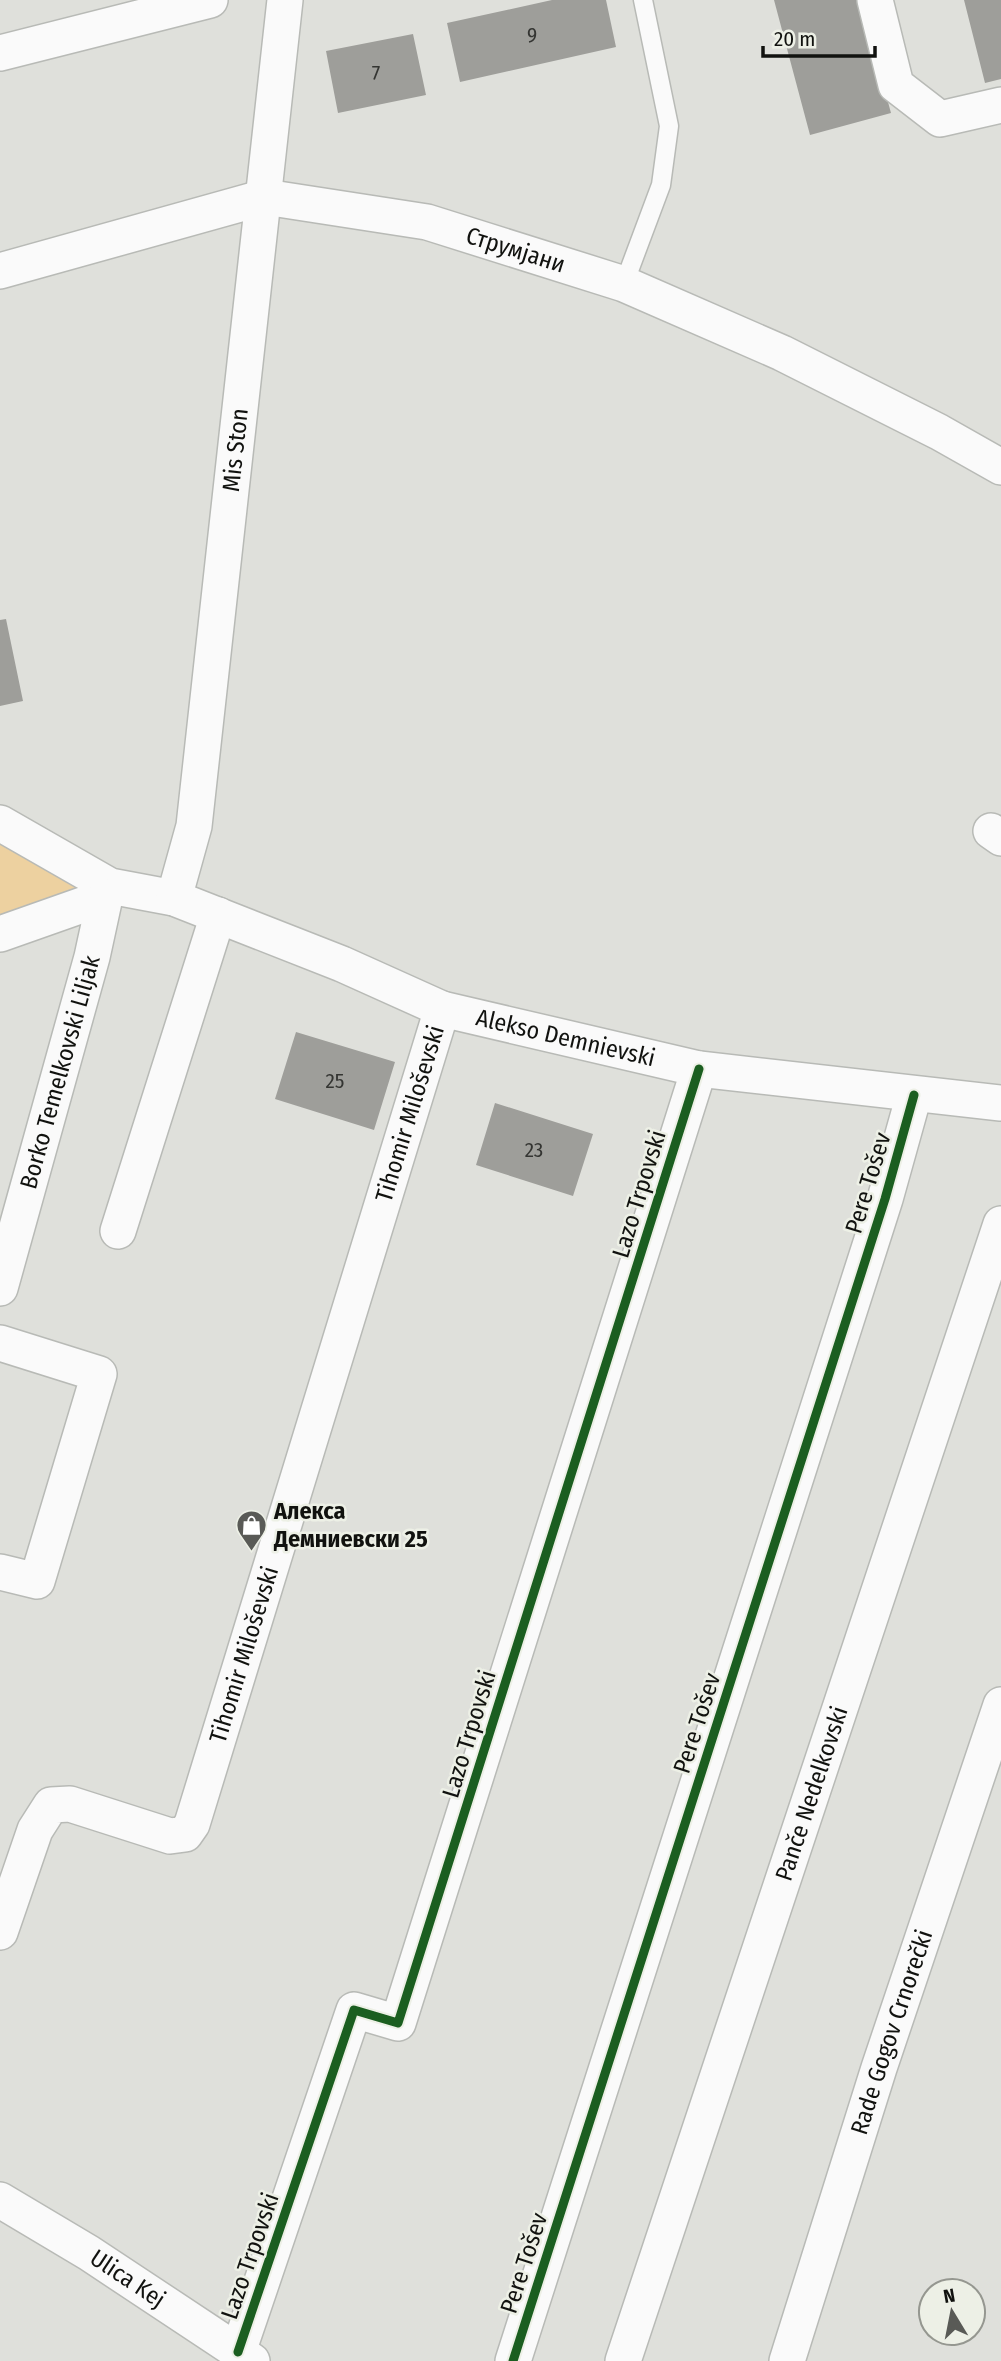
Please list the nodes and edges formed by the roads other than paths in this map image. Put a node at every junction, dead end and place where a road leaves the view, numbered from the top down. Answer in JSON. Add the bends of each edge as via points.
{"nodes":[{"id":1,"x":209,"y":0,"type":"edge"},
{"id":2,"x":285,"y":0,"type":"edge"},
{"id":3,"x":643,"y":0,"type":"edge"},
{"id":4,"x":874,"y":0,"type":"edge"},
{"id":5,"x":0,"y":53,"type":"edge"},
{"id":6,"x":1001,"y":105,"type":"edge"},
{"id":7,"x":265,"y":197,"type":"junction"},
{"id":8,"x":0,"y":271,"type":"edge"},
{"id":9,"x":624,"y":284,"type":"junction"},
{"id":10,"x":1001,"y":467,"type":"edge"},
{"id":11,"x":0,"y":823,"type":"edge"},
{"id":12,"x":108,"y":892,"type":"junction"},
{"id":13,"x":174,"y":898,"type":"junction"},
{"id":14,"x":218,"y":915,"type":"junction"},
{"id":15,"x":0,"y":934,"type":"edge"},
{"id":16,"x":442,"y":1009,"type":"junction"},
{"id":17,"x":699,"y":1069,"type":"junction"},
{"id":18,"x":914,"y":1096,"type":"junction"},
{"id":19,"x":1001,"y":1103,"type":"edge"},
{"id":20,"x":1001,"y":1224,"type":"edge"},
{"id":21,"x":118,"y":1231,"type":"dead end"},
{"id":22,"x":0,"y":1288,"type":"edge"},
{"id":23,"x":0,"y":1343,"type":"edge"},
{"id":24,"x":0,"y":1572,"type":"edge"},
{"id":25,"x":1001,"y":1705,"type":"edge"},
{"id":26,"x":0,"y":1933,"type":"edge"},
{"id":27,"x":0,"y":2200,"type":"edge"},
{"id":28,"x":245,"y":2356,"type":"edge"},
{"id":29,"x":513,"y":2361,"type":"edge"},
{"id":30,"x":623,"y":2361,"type":"edge"},
{"id":31,"x":787,"y":2361,"type":"edge"}],
"edges":[{"from":1,"to":5,"type":"street"},
{"from":2,"to":7,"type":"street","name":"Mis Ston"},
{"from":3,"to":9,"type":"lane","via":[[669,126],[661,185]]},
{"from":4,"to":6,"type":"street","via":[[896,85],[940,119]]},
{"from":7,"to":8,"type":"street","name":"Струмјани"},
{"from":7,"to":9,"type":"street","name":"Струмјани","via":[[427,222]]},
{"from":7,"to":13,"type":"street","name":"Mis Ston","via":[[194,827]]},
{"from":9,"to":10,"type":"street","name":"Струмјани","via":[[782,353]]},
{"from":11,"to":12,"type":"street","name":"Alekso Demnievski"},
{"from":12,"to":13,"type":"street","name":"Alekso Demnievski"},
{"from":12,"to":15,"type":"street"},
{"from":12,"to":22,"type":"street","name":"Borko Temelkovski Liljak"},
{"from":13,"to":14,"type":"street","name":"Alekso Demnievski"},
{"from":14,"to":16,"type":"street","name":"Alekso Demnievski"},
{"from":14,"to":21,"type":"street"},
{"from":16,"to":17,"type":"street","name":"Alekso Demnievski"},
{"from":16,"to":26,"type":"street","name":"Tihomir Miloševski","via":[[192,1824],[185,1834],[170,1836],[70,1804],[51,1805],[35,1830]]},
{"from":17,"to":18,"type":"street","name":"Alekso Demnievski"},
{"from":17,"to":28,"type":"street","name":"Lazo Trpovski","via":[[398,2023],[354,2010]]},
{"from":18,"to":19,"type":"street","name":"Alekso Demnievski"},
{"from":18,"to":29,"type":"street","name":"Pere Tošev"},
{"from":20,"to":30,"type":"street","name":"Panče Nedelkovski"},
{"from":23,"to":24,"type":"street","via":[[99,1374],[37,1581]]},
{"from":25,"to":31,"type":"street","name":"Rade Gogov Crnorečki"},
{"from":27,"to":28,"type":"street","name":"Ulica Kej"}]}
